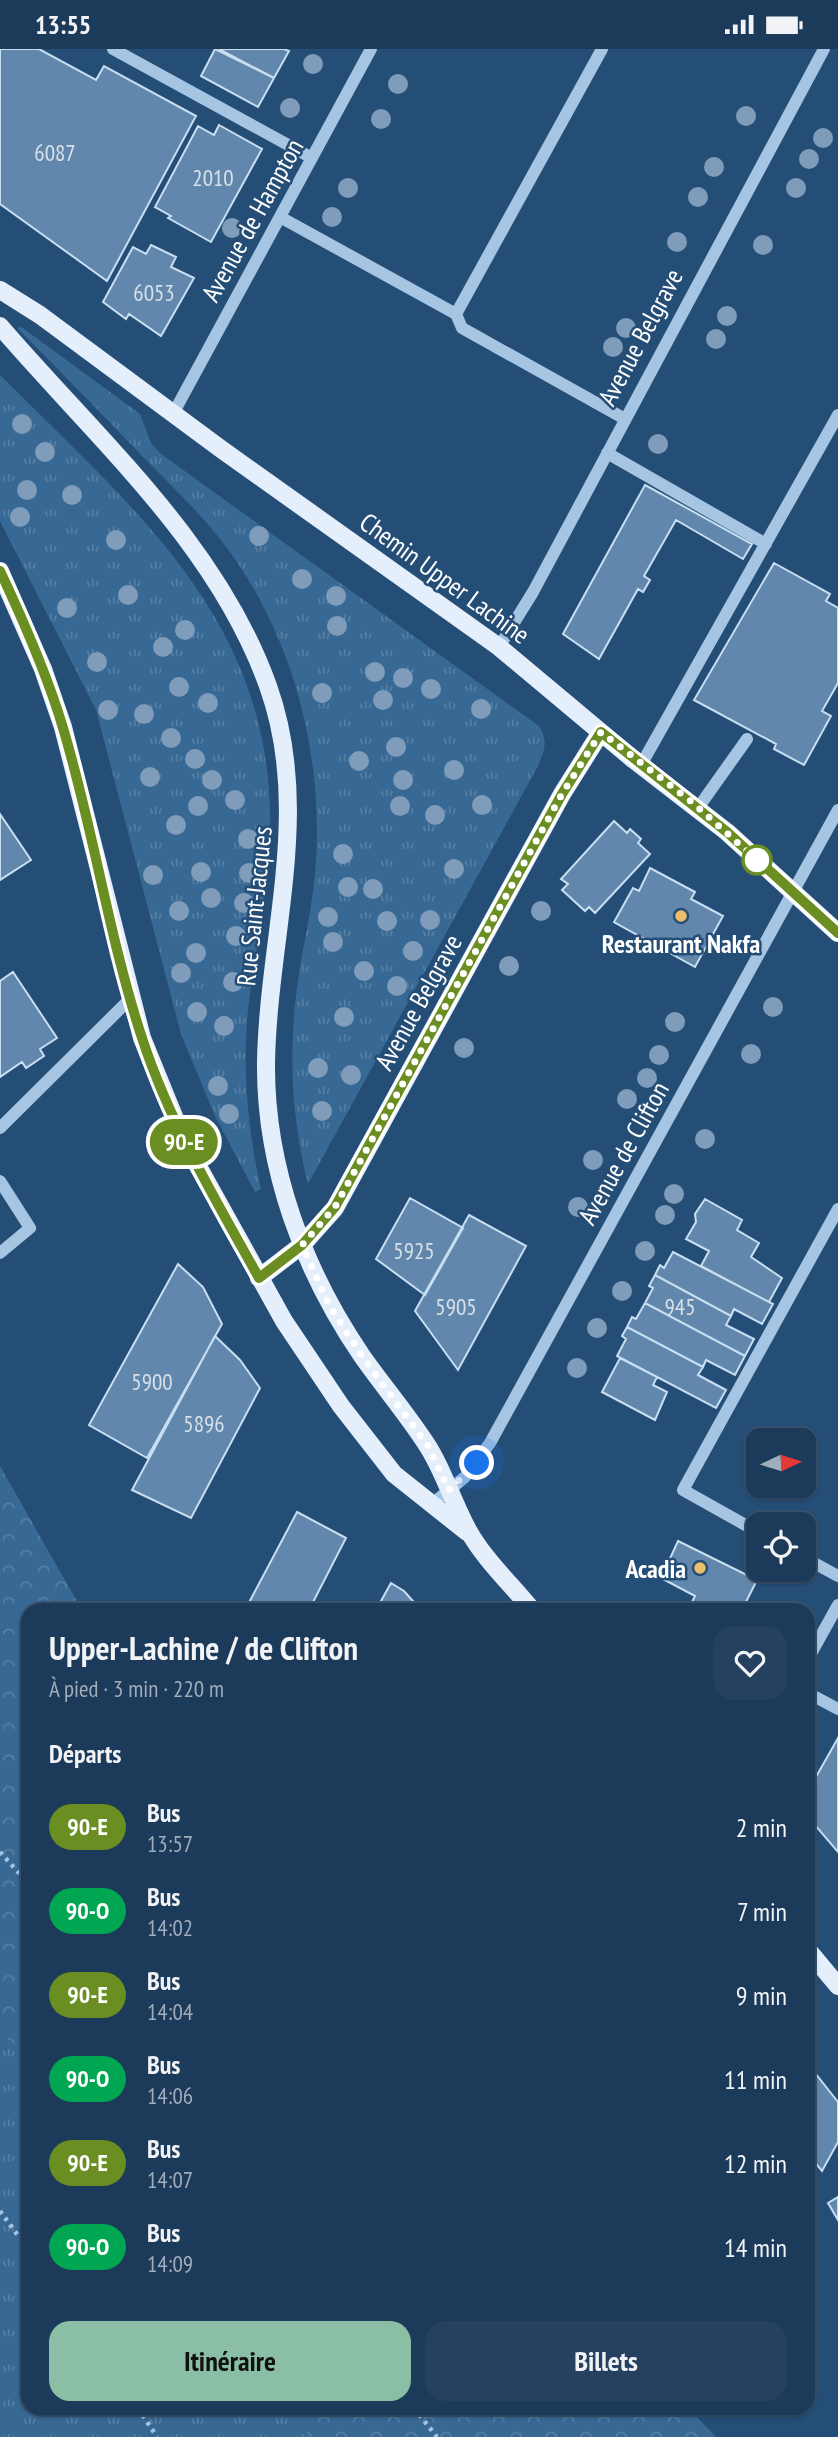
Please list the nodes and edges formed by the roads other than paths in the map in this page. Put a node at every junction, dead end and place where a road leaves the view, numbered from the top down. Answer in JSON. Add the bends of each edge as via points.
{"nodes":[{"id":1,"x":371,"y":49,"type":"edge"},
{"id":2,"x":602,"y":49,"type":"edge"},
{"id":3,"x":824,"y":49,"type":"edge"},
{"id":4,"x":120,"y":51,"type":"edge"},
{"id":5,"x":312,"y":158,"type":"junction"},
{"id":6,"x":280,"y":216,"type":"junction"},
{"id":7,"x":0,"y":290,"type":"edge"},
{"id":8,"x":456,"y":314,"type":"junction"},
{"id":9,"x":0,"y":326,"type":"edge"},
{"id":10,"x":173,"y":414,"type":"junction"},
{"id":11,"x":838,"y":415,"type":"edge"},
{"id":12,"x":625,"y":419,"type":"junction"},
{"id":13,"x":607,"y":453,"type":"junction"},
{"id":14,"x":766,"y":544,"type":"junction"},
{"id":15,"x":0,"y":571,"type":"edge"},
{"id":16,"x":499,"y":647,"type":"junction"},
{"id":17,"x":601,"y":732,"type":"junction"},
{"id":18,"x":747,"y":739,"type":"dead end"},
{"id":19,"x":641,"y":765,"type":"junction"},
{"id":20,"x":698,"y":808,"type":"junction"},
{"id":21,"x":838,"y":810,"type":"edge"},
{"id":22,"x":793,"y":893,"type":"junction"},
{"id":23,"x":838,"y":933,"type":"edge"},
{"id":24,"x":131,"y":997,"type":"junction"},
{"id":25,"x":0,"y":1128,"type":"edge"},
{"id":26,"x":0,"y":1181,"type":"edge"},
{"id":27,"x":838,"y":1209,"type":"edge"},
{"id":28,"x":302,"y":1245,"type":"junction"},
{"id":29,"x":0,"y":1253,"type":"edge"},
{"id":30,"x":259,"y":1278,"type":"junction"},
{"id":31,"x":449,"y":1490,"type":"junction"},
{"id":32,"x":431,"y":1505,"type":"junction"},
{"id":33,"x":746,"y":1525,"type":"edge"},
{"id":34,"x":470,"y":1534,"type":"junction"},
{"id":35,"x":816,"y":1564,"type":"edge"},
{"id":36,"x":838,"y":1576,"type":"edge"},
{"id":37,"x":526,"y":1603,"type":"edge"},
{"id":38,"x":838,"y":1605,"type":"edge"},
{"id":39,"x":815,"y":1646,"type":"edge"},
{"id":40,"x":815,"y":1697,"type":"edge"},
{"id":41,"x":838,"y":1709,"type":"edge"},
{"id":42,"x":815,"y":1958,"type":"edge"},
{"id":43,"x":838,"y":1986,"type":"edge"}],
"edges":[{"from":1,"to":5,"type":"street","name":"Avenue de Hampton"},
{"from":2,"to":8,"type":"street"},
{"from":3,"to":12,"type":"street","name":"Avenue Belgrave"},
{"from":4,"to":5,"type":"street"},
{"from":5,"to":6,"type":"street","name":"Avenue de Hampton"},
{"from":6,"to":8,"type":"street"},
{"from":6,"to":10,"type":"street","name":"Avenue de Hampton"},
{"from":7,"to":10,"type":"main road","name":"Chemin Upper Lachine"},
{"from":8,"to":12,"type":"street","via":[[462,328]]},
{"from":9,"to":28,"type":"main road","name":"Rue Saint-Jacques","via":[[197,554],[242,623],[270,690],[286,765],[289,841],[269,1020],[267,1099],[281,1178]]},
{"from":10,"to":16,"type":"main road","name":"Chemin Upper Lachine"},
{"from":11,"to":14,"type":"street"},
{"from":12,"to":13,"type":"street","name":"Avenue Belgrave"},
{"from":13,"to":14,"type":"street"},
{"from":13,"to":16,"type":"street","name":"Avenue Belgrave"},
{"from":14,"to":19,"type":"street"},
{"from":15,"to":24,"type":"main road","name":"Rue Saint-Jacques","via":[[63,727]]},
{"from":16,"to":17,"type":"main road","name":"Chemin Upper Lachine"},
{"from":17,"to":19,"type":"main road","name":"Chemin Upper Lachine"},
{"from":17,"to":28,"type":"main road","name":"Avenue Belgrave","via":[[562,794],[335,1207]]},
{"from":18,"to":20,"type":"street"},
{"from":19,"to":20,"type":"main road","name":"Chemin Upper Lachine"},
{"from":20,"to":22,"type":"main road","name":"Chemin Upper Lachine"},
{"from":21,"to":22,"type":"street","name":"Avenue de Clifton"},
{"from":22,"to":23,"type":"main road","name":"Chemin Upper Lachine"},
{"from":22,"to":31,"type":"street","name":"Avenue de Clifton","via":[[490,1443],[465,1478]]},
{"from":24,"to":25,"type":"street"},
{"from":24,"to":30,"type":"main road","name":"Rue Saint-Jacques","via":[[154,1071],[184,1141]]},
{"from":26,"to":29,"type":"street","via":[[30,1229]]},
{"from":27,"to":33,"type":"street","via":[[683,1490]]},
{"from":28,"to":30,"type":"main road","name":"Avenue Belgrave"},
{"from":28,"to":31,"type":"main road","name":"Rue Saint-Jacques","via":[[321,1291],[428,1446]]},
{"from":30,"to":32,"type":"main road","name":"Rue Saint-Jacques","via":[[312,1365],[369,1444],[394,1474]]},
{"from":31,"to":32,"type":"street","name":"Avenue de Clifton"},
{"from":31,"to":34,"type":"main road","name":"Rue Saint-Jacques"},
{"from":32,"to":34,"type":"main road","name":"Rue Saint-Jacques"},
{"from":34,"to":37,"type":"main road","name":"Rue Saint-Jacques"},
{"from":35,"to":36,"type":"street"},
{"from":38,"to":39,"type":"street"},
{"from":40,"to":41,"type":"street"},
{"from":42,"to":43,"type":"main road"}]}
